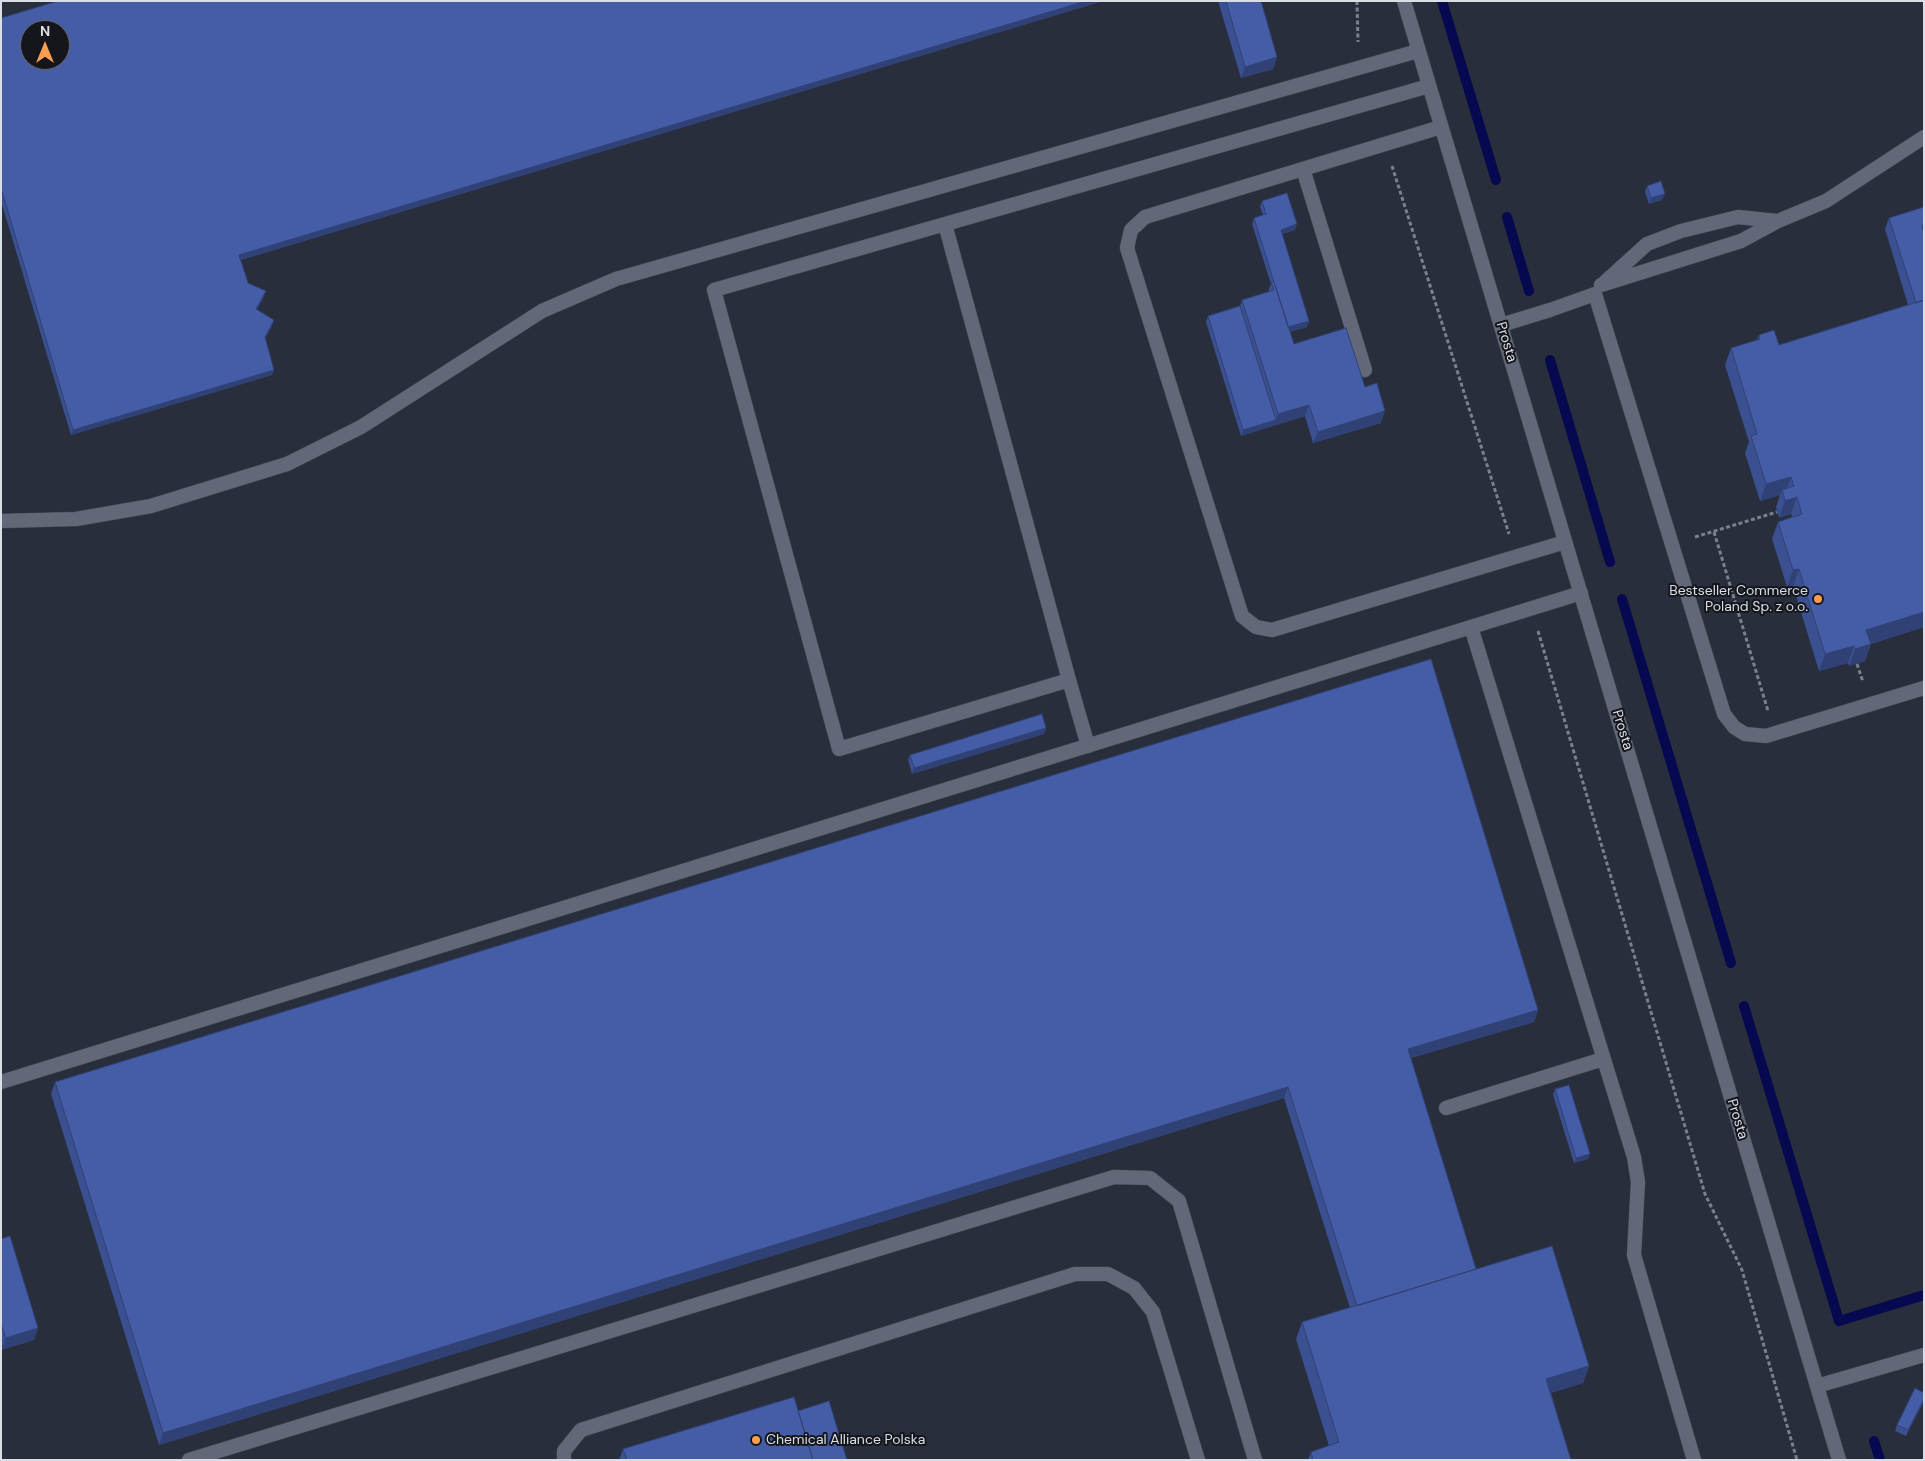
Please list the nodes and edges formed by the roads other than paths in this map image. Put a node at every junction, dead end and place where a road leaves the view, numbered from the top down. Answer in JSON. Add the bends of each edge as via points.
{"nodes":[{"id":1,"x":1404,"y":1,"type":"edge"},
{"id":2,"x":1418,"y":51,"type":"junction"},
{"id":3,"x":1429,"y":86,"type":"junction"},
{"id":4,"x":1441,"y":127,"type":"junction"},
{"id":5,"x":1924,"y":136,"type":"edge"},
{"id":6,"x":1303,"y":169,"type":"junction"},
{"id":7,"x":1778,"y":221,"type":"junction"},
{"id":8,"x":944,"y":224,"type":"junction"},
{"id":9,"x":1598,"y":290,"type":"junction"},
{"id":10,"x":1500,"y":325,"type":"junction"},
{"id":11,"x":1365,"y":370,"type":"dead end"},
{"id":12,"x":1,"y":521,"type":"edge"},
{"id":13,"x":1565,"y":542,"type":"junction"},
{"id":14,"x":1581,"y":593,"type":"junction"},
{"id":15,"x":1471,"y":627,"type":"junction"},
{"id":16,"x":1069,"y":680,"type":"junction"},
{"id":17,"x":1924,"y":688,"type":"edge"},
{"id":18,"x":1088,"y":746,"type":"junction"},
{"id":19,"x":1603,"y":1059,"type":"junction"},
{"id":20,"x":1,"y":1082,"type":"edge"},
{"id":21,"x":1446,"y":1108,"type":"dead end"},
{"id":22,"x":1924,"y":1356,"type":"edge"},
{"id":23,"x":1817,"y":1386,"type":"junction"},
{"id":24,"x":189,"y":1460,"type":"edge"},
{"id":25,"x":564,"y":1460,"type":"edge"},
{"id":26,"x":1198,"y":1460,"type":"edge"},
{"id":27,"x":1255,"y":1460,"type":"edge"},
{"id":28,"x":1694,"y":1460,"type":"edge"},
{"id":29,"x":1840,"y":1460,"type":"edge"}],
"edges":[{"from":1,"to":2,"type":"street","name":"Prosta"},
{"from":2,"to":3,"type":"street","name":"Prosta"},
{"from":2,"to":12,"type":"street","via":[[616,279],[542,311],[362,427],[287,464],[151,506],[76,519]]},
{"from":3,"to":4,"type":"street","name":"Prosta"},
{"from":3,"to":8,"type":"street"},
{"from":4,"to":6,"type":"street"},
{"from":4,"to":10,"type":"street","name":"Prosta"},
{"from":5,"to":7,"type":"street","via":[[1826,201]]},
{"from":6,"to":11,"type":"street"},
{"from":6,"to":13,"type":"street","via":[[1146,218],[1131,230],[1127,248],[1242,616],[1256,626],[1272,630]]},
{"from":7,"to":9,"type":"street","via":[[1740,241]]},
{"from":7,"to":9,"type":"street","via":[[1738,218],[1681,231],[1647,244]]},
{"from":8,"to":16,"type":"street"},
{"from":8,"to":16,"type":"street","via":[[714,290],[839,749]]},
{"from":9,"to":10,"type":"street","via":[[1550,310]]},
{"from":9,"to":17,"type":"street","via":[[1671,544],[1724,714],[1734,727],[1745,734],[1766,736]]},
{"from":10,"to":13,"type":"street","name":"Prosta"},
{"from":13,"to":14,"type":"street","name":"Prosta"},
{"from":14,"to":15,"type":"street"},
{"from":14,"to":23,"type":"street","name":"Prosta"},
{"from":15,"to":18,"type":"street"},
{"from":15,"to":19,"type":"street"},
{"from":16,"to":18,"type":"street"},
{"from":18,"to":20,"type":"street"},
{"from":19,"to":21,"type":"street"},
{"from":19,"to":28,"type":"street","via":[[1634,1157],[1638,1182],[1634,1255]]},
{"from":22,"to":23,"type":"street"},
{"from":23,"to":29,"type":"street","name":"Prosta"},
{"from":24,"to":27,"type":"street","via":[[1114,1177],[1150,1178],[1179,1202]]},
{"from":25,"to":26,"type":"street","via":[[564,1451],[581,1430],[1075,1274],[1108,1274],[1134,1288],[1154,1312]]}]}
